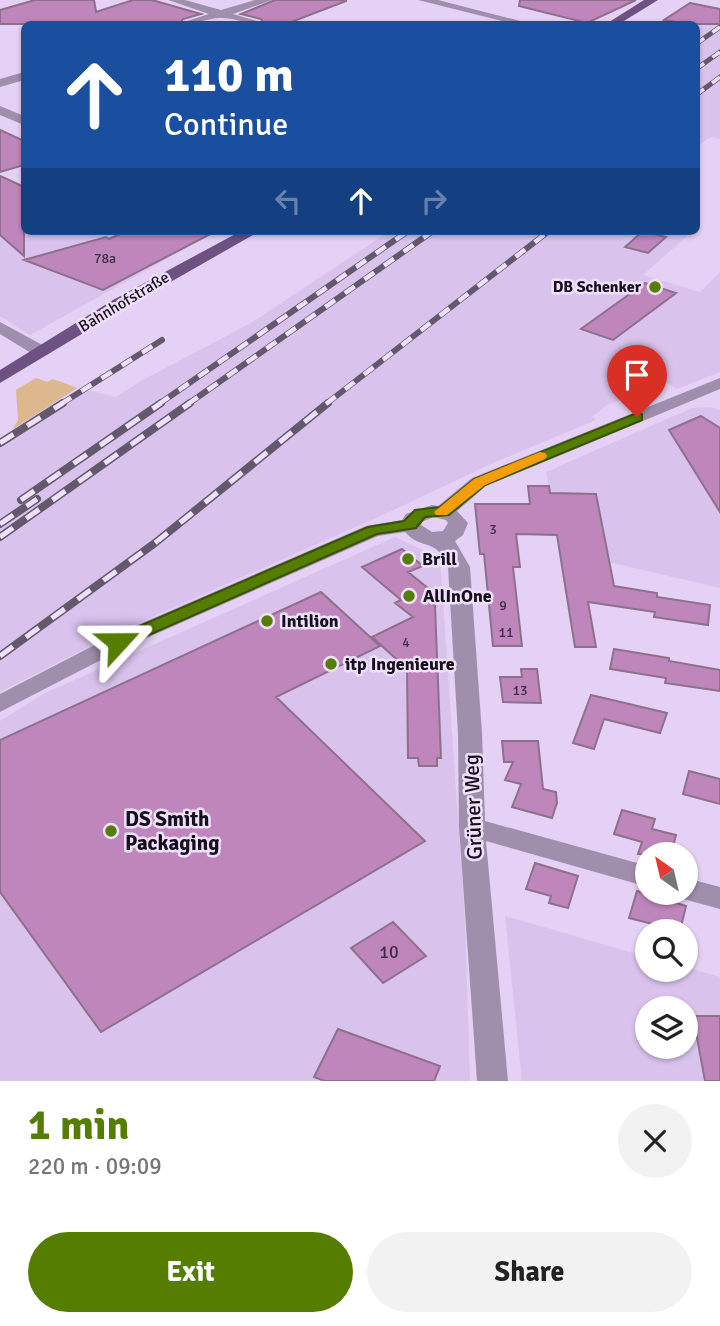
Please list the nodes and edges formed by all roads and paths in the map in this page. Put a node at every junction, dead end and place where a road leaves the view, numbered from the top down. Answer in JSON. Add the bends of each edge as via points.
{"nodes":[{"id":1,"x":173,"y":0,"type":"edge"},
{"id":2,"x":267,"y":0,"type":"edge"},
{"id":3,"x":424,"y":0,"type":"edge"},
{"id":4,"x":652,"y":0,"type":"edge"},
{"id":5,"x":221,"y":14,"type":"junction"},
{"id":6,"x":198,"y":21,"type":"edge"},
{"id":7,"x":246,"y":21,"type":"edge"},
{"id":8,"x":513,"y":21,"type":"edge"},
{"id":9,"x":617,"y":21,"type":"edge"},
{"id":10,"x":21,"y":77,"type":"edge"},
{"id":11,"x":0,"y":83,"type":"edge"},
{"id":12,"x":0,"y":110,"type":"edge"},
{"id":13,"x":21,"y":120,"type":"edge"},
{"id":14,"x":244,"y":235,"type":"edge"},
{"id":15,"x":0,"y":327,"type":"edge"},
{"id":16,"x":41,"y":352,"type":"junction"},
{"id":17,"x":0,"y":378,"type":"edge"},
{"id":18,"x":717,"y":388,"type":"edge"},
{"id":19,"x":444,"y":512,"type":"junction"},
{"id":20,"x":411,"y":525,"type":"junction"},
{"id":21,"x":440,"y":538,"type":"junction"},
{"id":22,"x":0,"y":705,"type":"edge"},
{"id":23,"x":472,"y":827,"type":"junction"},
{"id":24,"x":635,"y":873,"type":"edge"},
{"id":25,"x":698,"y":892,"type":"edge"},
{"id":26,"x":720,"y":898,"type":"edge"},
{"id":27,"x":492,"y":1081,"type":"edge"}],
"edges":[{"from":1,"to":5,"type":"street"},
{"from":2,"to":5,"type":"street"},
{"from":3,"to":8,"type":"street"},
{"from":4,"to":9,"type":"main road"},
{"from":5,"to":6,"type":"street"},
{"from":5,"to":7,"type":"street"},
{"from":10,"to":11,"type":"street"},
{"from":12,"to":13,"type":"street"},
{"from":14,"to":16,"type":"main road","name":"Bahnhofstraße"},
{"from":15,"to":16,"type":"street"},
{"from":16,"to":17,"type":"main road","name":"Bahnhofstraße"},
{"from":18,"to":19,"type":"street","via":[[479,482]]},
{"from":19,"to":20,"type":"street","via":[[421,513]]},
{"from":19,"to":21,"type":"street","via":[[453,516],[457,530]]},
{"from":20,"to":21,"type":"street","via":[[420,536]]},
{"from":20,"to":22,"type":"street","via":[[373,530],[310,557],[118,642]]},
{"from":21,"to":23,"type":"street","name":"Grüner Weg","via":[[459,567]]},
{"from":23,"to":24,"type":"street"},
{"from":23,"to":27,"type":"street","name":"Grüner Weg"},
{"from":25,"to":26,"type":"street"}]}
